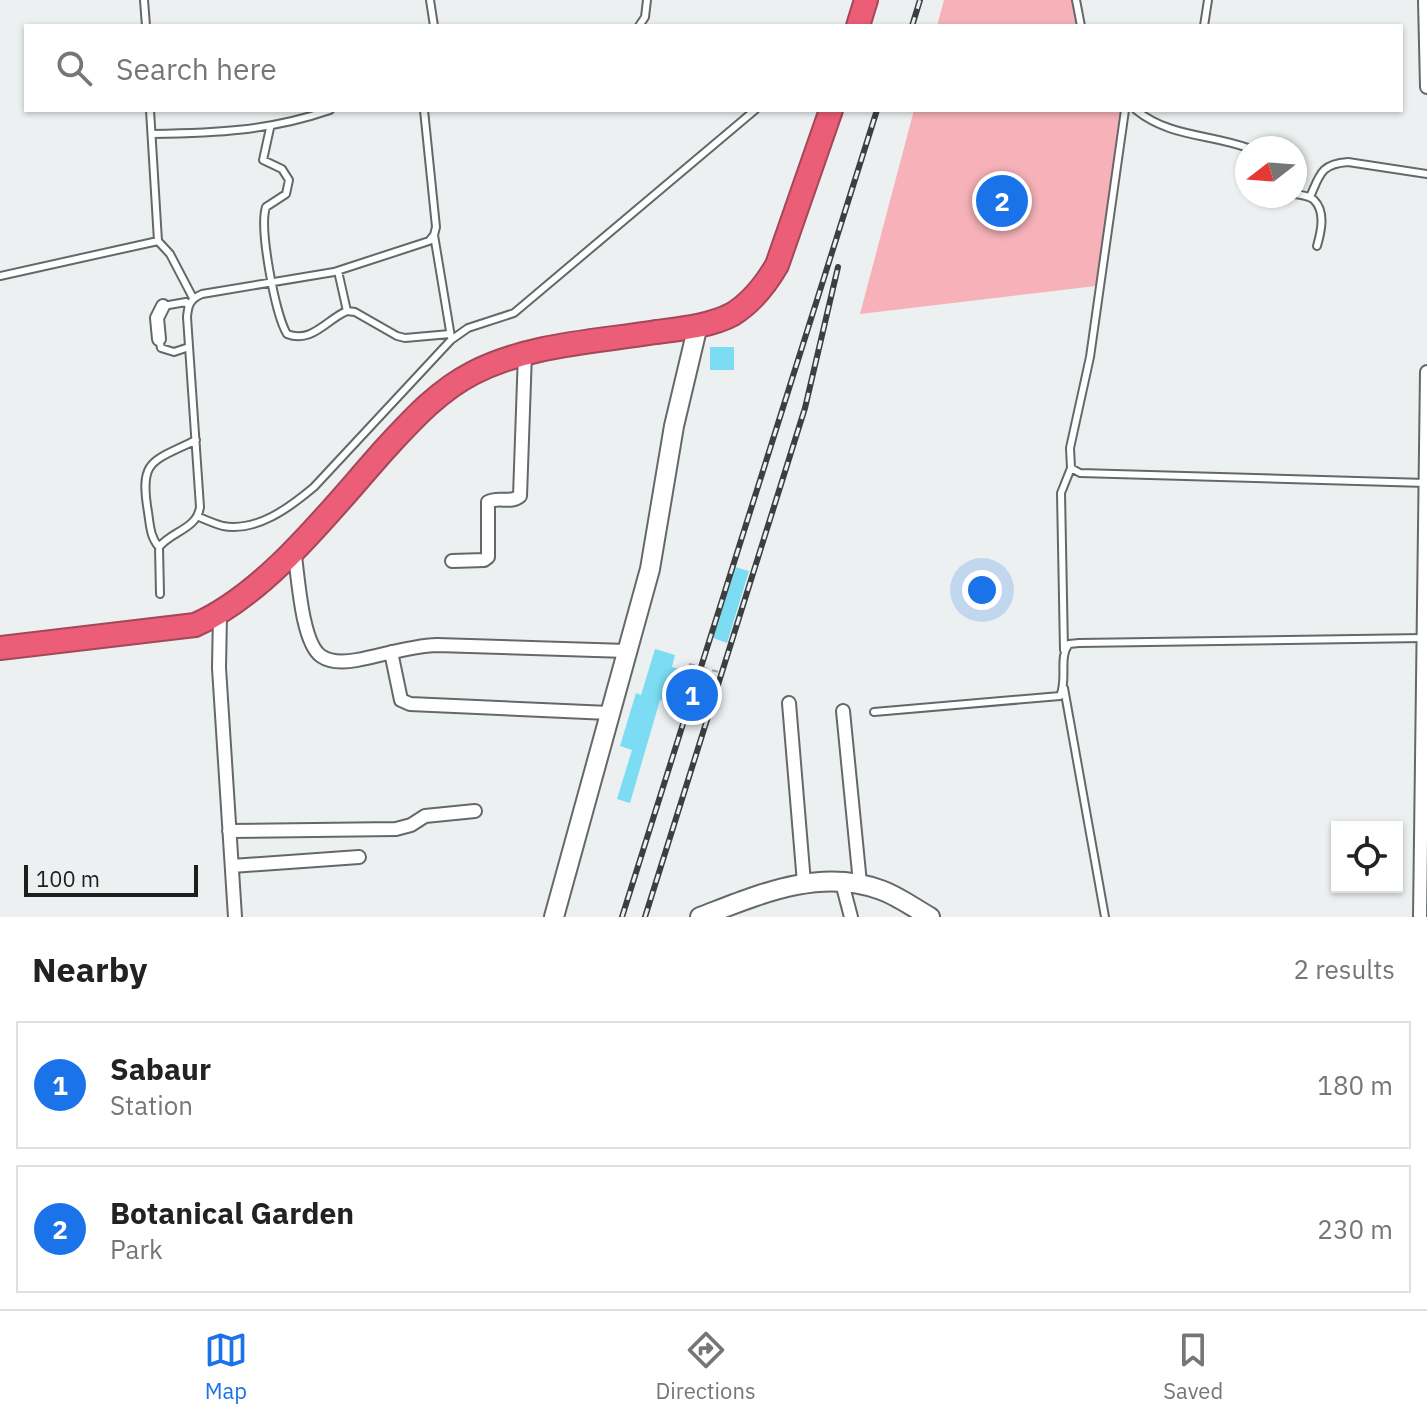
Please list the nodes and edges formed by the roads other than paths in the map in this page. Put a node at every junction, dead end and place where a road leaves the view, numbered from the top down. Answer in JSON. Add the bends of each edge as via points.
{"nodes":[{"id":1,"x":144,"y":0,"type":"edge"},
{"id":2,"x":430,"y":0,"type":"edge"},
{"id":3,"x":647,"y":0,"type":"edge"},
{"id":4,"x":866,"y":0,"type":"edge"},
{"id":5,"x":1076,"y":0,"type":"edge"},
{"id":6,"x":1208,"y":0,"type":"edge"},
{"id":7,"x":1425,"y":0,"type":"edge"},
{"id":8,"x":146,"y":24,"type":"edge"},
{"id":9,"x":434,"y":24,"type":"edge"},
{"id":10,"x":640,"y":24,"type":"edge"},
{"id":11,"x":859,"y":24,"type":"edge"},
{"id":12,"x":1081,"y":24,"type":"edge"},
{"id":13,"x":1204,"y":24,"type":"edge"},
{"id":14,"x":1427,"y":87,"type":"edge"},
{"id":15,"x":150,"y":112,"type":"edge"},
{"id":16,"x":323,"y":112,"type":"edge"},
{"id":17,"x":424,"y":112,"type":"edge"},
{"id":18,"x":753,"y":112,"type":"edge"},
{"id":19,"x":830,"y":112,"type":"edge"},
{"id":20,"x":1125,"y":112,"type":"edge"},
{"id":21,"x":1139,"y":112,"type":"edge"},
{"id":22,"x":270,"y":128,"type":"junction"},
{"id":23,"x":152,"y":134,"type":"junction"},
{"id":24,"x":1235,"y":143,"type":"edge"},
{"id":25,"x":1427,"y":174,"type":"edge"},
{"id":26,"x":1307,"y":196,"type":"edge"},
{"id":27,"x":1310,"y":197,"type":"junction"},
{"id":28,"x":434,"y":235,"type":"junction"},
{"id":29,"x":158,"y":241,"type":"junction"},
{"id":30,"x":1317,"y":246,"type":"dead end"},
{"id":31,"x":338,"y":271,"type":"junction"},
{"id":32,"x":0,"y":276,"type":"edge"},
{"id":33,"x":271,"y":283,"type":"junction"},
{"id":34,"x":193,"y":298,"type":"junction"},
{"id":35,"x":188,"y":305,"type":"junction"},
{"id":36,"x":163,"y":306,"type":"joint"},
{"id":37,"x":347,"y":311,"type":"junction"},
{"id":38,"x":698,"y":325,"type":"junction"},
{"id":39,"x":451,"y":337,"type":"junction"},
{"id":40,"x":159,"y":339,"type":"joint"},
{"id":41,"x":189,"y":347,"type":"junction"},
{"id":42,"x":525,"y":353,"type":"junction"},
{"id":43,"x":1427,"y":372,"type":"edge"},
{"id":44,"x":196,"y":440,"type":"junction"},
{"id":45,"x":1071,"y":468,"type":"junction"},
{"id":46,"x":1426,"y":483,"type":"edge"},
{"id":47,"x":199,"y":517,"type":"junction"},
{"id":48,"x":159,"y":547,"type":"junction"},
{"id":49,"x":294,"y":548,"type":"junction"},
{"id":50,"x":452,"y":561,"type":"dead end"},
{"id":51,"x":160,"y":594,"type":"dead end"},
{"id":52,"x":220,"y":614,"type":"junction"},
{"id":53,"x":1424,"y":638,"type":"junction"},
{"id":54,"x":0,"y":648,"type":"edge"},
{"id":55,"x":1064,"y":650,"type":"junction"},
{"id":56,"x":627,"y":651,"type":"junction"},
{"id":57,"x":391,"y":652,"type":"junction"},
{"id":58,"x":1064,"y":684,"type":"junction"},
{"id":59,"x":789,"y":703,"type":"dead end"},
{"id":60,"x":843,"y":711,"type":"dead end"},
{"id":61,"x":874,"y":712,"type":"dead end"},
{"id":62,"x":609,"y":713,"type":"junction"},
{"id":63,"x":475,"y":811,"type":"dead end"},
{"id":64,"x":229,"y":831,"type":"junction"},
{"id":65,"x":359,"y":857,"type":"dead end"},
{"id":66,"x":232,"y":866,"type":"junction"},
{"id":67,"x":841,"y":879,"type":"junction"},
{"id":68,"x":804,"y":883,"type":"junction"},
{"id":69,"x":860,"y":883,"type":"junction"},
{"id":70,"x":235,"y":917,"type":"edge"},
{"id":71,"x":554,"y":917,"type":"edge"},
{"id":72,"x":700,"y":917,"type":"edge"},
{"id":73,"x":851,"y":917,"type":"edge"},
{"id":74,"x":930,"y":917,"type":"edge"},
{"id":75,"x":1105,"y":917,"type":"edge"},
{"id":76,"x":1420,"y":917,"type":"edge"}],
"edges":[{"from":1,"to":8,"type":"lane"},
{"from":2,"to":9,"type":"lane"},
{"from":3,"to":10,"type":"lane"},
{"from":4,"to":11,"type":"highway"},
{"from":5,"to":12,"type":"lane"},
{"from":6,"to":13,"type":"lane"},
{"from":7,"to":14,"type":"street"},
{"from":15,"to":23,"type":"lane"},
{"from":16,"to":22,"type":"lane"},
{"from":17,"to":28,"type":"lane"},
{"from":18,"to":39,"type":"lane","via":[[514,313]]},
{"from":19,"to":38,"type":"highway","via":[[766,283],[731,315]]},
{"from":20,"to":45,"type":"lane"},
{"from":21,"to":24,"type":"lane","via":[[1175,132]]},
{"from":22,"to":23,"type":"lane"},
{"from":22,"to":33,"type":"lane","via":[[263,160],[282,169],[289,180],[286,194],[264,212]]},
{"from":23,"to":29,"type":"lane"},
{"from":25,"to":27,"type":"lane","via":[[1335,163],[1324,168]]},
{"from":26,"to":27,"type":"lane"},
{"from":27,"to":30,"type":"lane","via":[[1321,216]]},
{"from":28,"to":31,"type":"lane","via":[[422,246]]},
{"from":28,"to":39,"type":"lane"},
{"from":29,"to":32,"type":"lane"},
{"from":29,"to":34,"type":"lane"},
{"from":31,"to":33,"type":"lane"},
{"from":31,"to":37,"type":"lane"},
{"from":33,"to":34,"type":"lane"},
{"from":33,"to":37,"type":"lane","via":[[283,327],[293,337],[319,331]]},
{"from":34,"to":35,"type":"lane"},
{"from":35,"to":36,"type":"lane"},
{"from":35,"to":41,"type":"lane"},
{"from":36,"to":40,"type":"street","via":[[157,318]]},
{"from":37,"to":39,"type":"lane","via":[[405,338]]},
{"from":38,"to":42,"type":"highway"},
{"from":38,"to":56,"type":"street","via":[[674,426],[650,569]]},
{"from":39,"to":47,"type":"lane","via":[[297,502],[255,523],[223,526]]},
{"from":40,"to":41,"type":"lane","via":[[161,348],[174,352]]},
{"from":41,"to":44,"type":"lane"},
{"from":42,"to":49,"type":"highway","via":[[452,384],[417,414]]},
{"from":42,"to":50,"type":"street","via":[[520,496],[488,502],[488,557]]},
{"from":43,"to":46,"type":"street"},
{"from":44,"to":47,"type":"lane"},
{"from":44,"to":48,"type":"lane","via":[[160,457],[145,474],[151,532]]},
{"from":45,"to":46,"type":"lane","via":[[1080,473]]},
{"from":45,"to":55,"type":"lane","via":[[1061,493]]},
{"from":46,"to":53,"type":"street"},
{"from":47,"to":48,"type":"lane"},
{"from":48,"to":51,"type":"lane"},
{"from":49,"to":52,"type":"highway"},
{"from":49,"to":57,"type":"street","via":[[308,634],[320,656],[343,662]]},
{"from":52,"to":54,"type":"highway","via":[[195,625]]},
{"from":52,"to":64,"type":"street"},
{"from":53,"to":55,"type":"lane","via":[[1079,643]]},
{"from":53,"to":76,"type":"street"},
{"from":55,"to":58,"type":"lane"},
{"from":56,"to":57,"type":"street","via":[[437,645]]},
{"from":56,"to":62,"type":"street"},
{"from":57,"to":62,"type":"street","via":[[398,693],[410,704]]},
{"from":58,"to":61,"type":"lane","via":[[1060,696],[1051,698]]},
{"from":58,"to":75,"type":"lane"},
{"from":59,"to":68,"type":"street"},
{"from":60,"to":69,"type":"street"},
{"from":62,"to":71,"type":"street"},
{"from":63,"to":64,"type":"street","via":[[425,816],[396,829]]},
{"from":64,"to":66,"type":"street"},
{"from":65,"to":66,"type":"street"},
{"from":66,"to":70,"type":"street"},
{"from":67,"to":68,"type":"street"},
{"from":67,"to":69,"type":"street"},
{"from":67,"to":73,"type":"street"},
{"from":68,"to":72,"type":"street"},
{"from":69,"to":74,"type":"street"}]}
